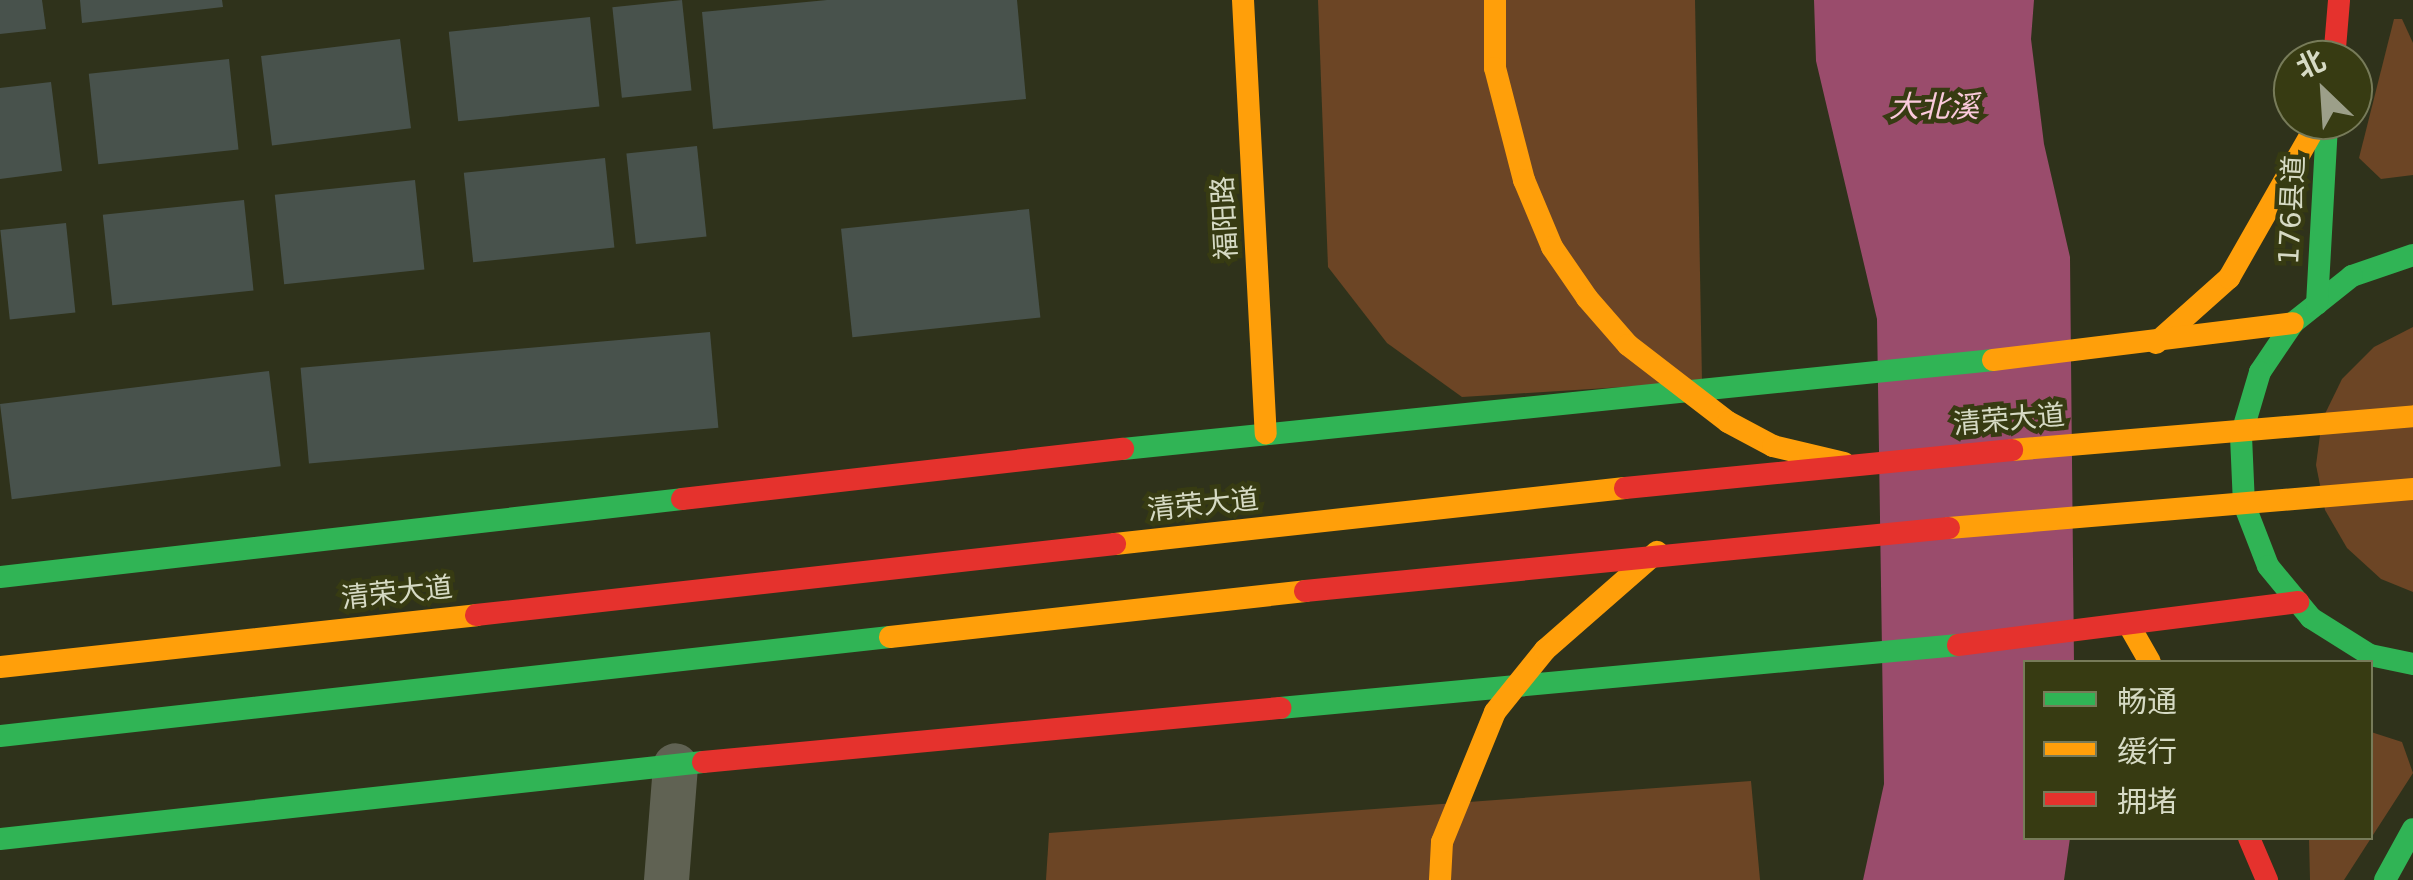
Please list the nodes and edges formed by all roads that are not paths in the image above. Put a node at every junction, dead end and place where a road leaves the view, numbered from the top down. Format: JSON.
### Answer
{"nodes":[{"id":1,"x":1243,"y":0,"type":"edge"},
{"id":2,"x":1495,"y":0,"type":"edge"},
{"id":3,"x":2339,"y":0,"type":"edge"},
{"id":4,"x":2336,"y":40,"type":"edge"},
{"id":5,"x":2307,"y":140,"type":"edge"},
{"id":6,"x":2326,"y":140,"type":"edge"},
{"id":7,"x":2413,"y":255,"type":"edge"},
{"id":8,"x":2317,"y":304,"type":"junction"},
{"id":9,"x":2293,"y":323,"type":"junction"},
{"id":10,"x":2156,"y":343,"type":"junction"},
{"id":11,"x":2413,"y":416,"type":"edge"},
{"id":12,"x":1266,"y":434,"type":"junction"},
{"id":13,"x":1847,"y":464,"type":"junction"},
{"id":14,"x":2413,"y":489,"type":"edge"},
{"id":15,"x":1657,"y":552,"type":"junction"},
{"id":16,"x":0,"y":578,"type":"edge"},
{"id":17,"x":2304,"y":610,"type":"junction"},
{"id":18,"x":2130,"y":627,"type":"junction"},
{"id":19,"x":2306,"y":648,"type":"dead end"},
{"id":20,"x":2149,"y":660,"type":"edge"},
{"id":21,"x":2413,"y":664,"type":"edge"},
{"id":22,"x":0,"y":667,"type":"edge"},
{"id":23,"x":0,"y":736,"type":"edge"},
{"id":24,"x":675,"y":766,"type":"junction"},
{"id":25,"x":2413,"y":829,"type":"edge"},
{"id":26,"x":0,"y":839,"type":"edge"},
{"id":27,"x":2250,"y":840,"type":"edge"},
{"id":28,"x":2280,"y":852,"type":"dead end"},
{"id":29,"x":666,"y":880,"type":"edge"},
{"id":30,"x":1440,"y":880,"type":"edge"},
{"id":31,"x":2268,"y":880,"type":"edge"},
{"id":32,"x":2277,"y":880,"type":"edge"},
{"id":33,"x":2385,"y":880,"type":"edge"}],
"edges":[{"from":1,"to":12,"type":"main road","name":"福阳路"},
{"from":2,"to":13,"type":"main road"},
{"from":3,"to":4,"type":"main road"},
{"from":5,"to":10,"type":"main road"},
{"from":6,"to":8,"type":"main road","name":"176县道"},
{"from":7,"to":8,"type":"main road"},
{"from":8,"to":9,"type":"main road"},
{"from":9,"to":10,"type":"main road"},
{"from":9,"to":17,"type":"main road"},
{"from":10,"to":12,"type":"main road"},
{"from":11,"to":13,"type":"main road","name":"清荣大道"},
{"from":12,"to":16,"type":"main road"},
{"from":13,"to":22,"type":"main road","name":"清荣大道"},
{"from":14,"to":15,"type":"main road"},
{"from":15,"to":23,"type":"main road"},
{"from":15,"to":30,"type":"main road"},
{"from":17,"to":18,"type":"main road"},
{"from":17,"to":19,"type":"main road"},
{"from":17,"to":21,"type":"main road"},
{"from":18,"to":20,"type":"main road"},
{"from":18,"to":24,"type":"main road"},
{"from":24,"to":26,"type":"main road"},
{"from":24,"to":29,"type":"street"},
{"from":25,"to":33,"type":"main road"},
{"from":27,"to":31,"type":"main road"},
{"from":28,"to":32,"type":"main road"}]}
